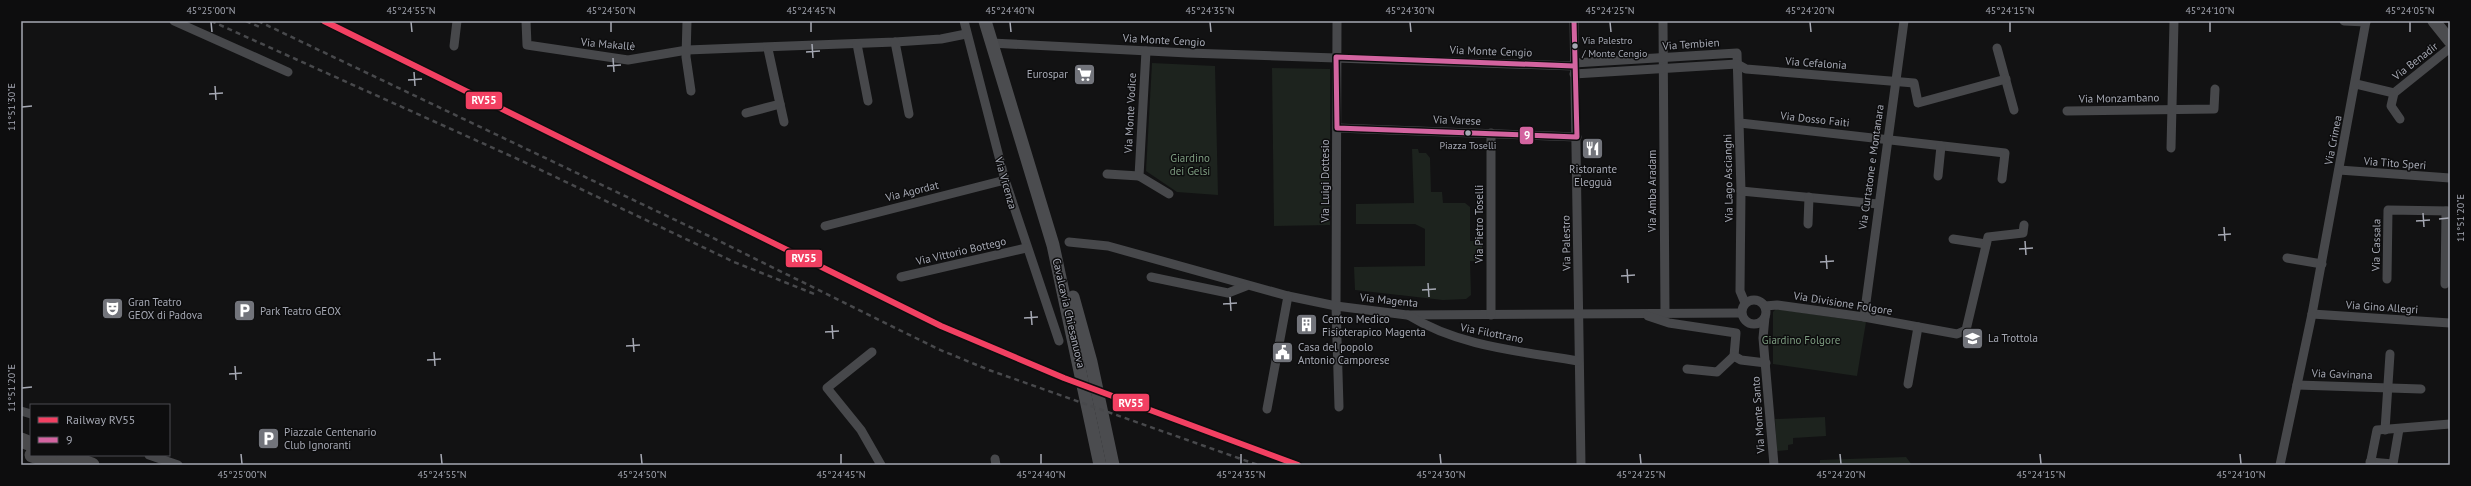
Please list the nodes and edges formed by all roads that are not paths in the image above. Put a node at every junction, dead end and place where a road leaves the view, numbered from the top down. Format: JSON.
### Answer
{"nodes":[{"id":1,"x":174,"y":21,"type":"edge"},
{"id":2,"x":457,"y":21,"type":"edge"},
{"id":3,"x":526,"y":21,"type":"edge"},
{"id":4,"x":687,"y":21,"type":"edge"},
{"id":5,"x":964,"y":21,"type":"edge"},
{"id":6,"x":985,"y":21,"type":"edge"},
{"id":7,"x":1337,"y":21,"type":"edge"},
{"id":8,"x":1574,"y":21,"type":"edge"},
{"id":9,"x":1663,"y":21,"type":"edge"},
{"id":10,"x":1904,"y":21,"type":"edge"},
{"id":11,"x":2174,"y":21,"type":"edge"},
{"id":12,"x":2344,"y":21,"type":"edge"},
{"id":13,"x":2434,"y":21,"type":"edge"},
{"id":14,"x":2366,"y":22,"type":"edge"},
{"id":15,"x":966,"y":34,"type":"junction"},
{"id":16,"x":2450,"y":41,"type":"edge"},
{"id":17,"x":895,"y":42,"type":"junction"},
{"id":18,"x":992,"y":43,"type":"junction"},
{"id":19,"x":857,"y":44,"type":"junction"},
{"id":20,"x":454,"y":46,"type":"dead end"},
{"id":21,"x":1997,"y":48,"type":"dead end"},
{"id":22,"x":2450,"y":48,"type":"edge"},
{"id":23,"x":768,"y":49,"type":"junction"},
{"id":24,"x":687,"y":50,"type":"junction"},
{"id":25,"x":1146,"y":51,"type":"junction"},
{"id":26,"x":1737,"y":53,"type":"joint"},
{"id":27,"x":1336,"y":57,"type":"junction"},
{"id":28,"x":1663,"y":58,"type":"junction"},
{"id":29,"x":1737,"y":64,"type":"junction"},
{"id":30,"x":1574,"y":68,"type":"junction"},
{"id":31,"x":1664,"y":69,"type":"junction"},
{"id":32,"x":288,"y":72,"type":"dead end"},
{"id":33,"x":2006,"y":78,"type":"junction"},
{"id":34,"x":1895,"y":81,"type":"junction"},
{"id":35,"x":2356,"y":84,"type":"junction"},
{"id":36,"x":2215,"y":89,"type":"dead end"},
{"id":37,"x":691,"y":91,"type":"dead end"},
{"id":38,"x":2394,"y":93,"type":"junction"},
{"id":39,"x":868,"y":101,"type":"dead end"},
{"id":40,"x":780,"y":104,"type":"junction"},
{"id":41,"x":2171,"y":109,"type":"junction"},
{"id":42,"x":2014,"y":110,"type":"dead end"},
{"id":43,"x":2067,"y":111,"type":"dead end"},
{"id":44,"x":746,"y":112,"type":"dead end"},
{"id":45,"x":909,"y":114,"type":"dead end"},
{"id":46,"x":2400,"y":119,"type":"dead end"},
{"id":47,"x":784,"y":122,"type":"dead end"},
{"id":48,"x":1740,"y":123,"type":"junction"},
{"id":49,"x":1337,"y":128,"type":"junction"},
{"id":50,"x":1491,"y":133,"type":"junction"},
{"id":51,"x":1576,"y":137,"type":"junction"},
{"id":52,"x":1888,"y":139,"type":"junction"},
{"id":53,"x":1941,"y":146,"type":"junction"},
{"id":54,"x":2171,"y":148,"type":"dead end"},
{"id":55,"x":2339,"y":170,"type":"junction"},
{"id":56,"x":1107,"y":174,"type":"dead end"},
{"id":57,"x":1139,"y":176,"type":"junction"},
{"id":58,"x":1938,"y":176,"type":"dead end"},
{"id":59,"x":2450,"y":178,"type":"edge"},
{"id":60,"x":2002,"y":179,"type":"dead end"},
{"id":61,"x":1005,"y":180,"type":"junction"},
{"id":62,"x":1741,"y":191,"type":"junction"},
{"id":63,"x":1169,"y":194,"type":"dead end"},
{"id":64,"x":1809,"y":197,"type":"junction"},
{"id":65,"x":1878,"y":204,"type":"junction"},
{"id":66,"x":2448,"y":211,"type":"edge"},
{"id":67,"x":1808,"y":224,"type":"dead end"},
{"id":68,"x":2024,"y":225,"type":"dead end"},
{"id":69,"x":825,"y":226,"type":"dead end"},
{"id":70,"x":1953,"y":239,"type":"dead end"},
{"id":71,"x":1069,"y":242,"type":"dead end"},
{"id":72,"x":1986,"y":244,"type":"junction"},
{"id":73,"x":1026,"y":248,"type":"junction"},
{"id":74,"x":2287,"y":258,"type":"dead end"},
{"id":75,"x":2322,"y":264,"type":"junction"},
{"id":76,"x":901,"y":277,"type":"dead end"},
{"id":77,"x":1151,"y":277,"type":"dead end"},
{"id":78,"x":2387,"y":280,"type":"dead end"},
{"id":79,"x":2444,"y":284,"type":"dead end"},
{"id":80,"x":1246,"y":286,"type":"junction"},
{"id":81,"x":1288,"y":296,"type":"junction"},
{"id":82,"x":1745,"y":303,"type":"junction"},
{"id":83,"x":1336,"y":306,"type":"junction"},
{"id":84,"x":1765,"y":306,"type":"junction"},
{"id":85,"x":1741,"y":312,"type":"junction"},
{"id":86,"x":1665,"y":313,"type":"junction"},
{"id":87,"x":1491,"y":314,"type":"junction"},
{"id":88,"x":1579,"y":314,"type":"junction"},
{"id":89,"x":1643,"y":314,"type":"junction"},
{"id":90,"x":2312,"y":314,"type":"junction"},
{"id":91,"x":1407,"y":315,"type":"junction"},
{"id":92,"x":1765,"y":317,"type":"junction"},
{"id":93,"x":1864,"y":317,"type":"junction"},
{"id":94,"x":2450,"y":323,"type":"edge"},
{"id":95,"x":1752,"y":324,"type":"junction"},
{"id":96,"x":1918,"y":328,"type":"junction"},
{"id":97,"x":1764,"y":338,"type":"junction"},
{"id":98,"x":1059,"y":341,"type":"dead end"},
{"id":99,"x":872,"y":352,"type":"dead end"},
{"id":100,"x":2390,"y":354,"type":"dead end"},
{"id":101,"x":1734,"y":356,"type":"junction"},
{"id":102,"x":1578,"y":361,"type":"junction"},
{"id":103,"x":1085,"y":362,"type":"junction"},
{"id":104,"x":1766,"y":363,"type":"junction"},
{"id":105,"x":1687,"y":369,"type":"dead end"},
{"id":106,"x":1908,"y":384,"type":"dead end"},
{"id":107,"x":2297,"y":385,"type":"junction"},
{"id":108,"x":2387,"y":388,"type":"junction"},
{"id":109,"x":2421,"y":390,"type":"dead end"},
{"id":110,"x":1339,"y":407,"type":"dead end"},
{"id":111,"x":1267,"y":409,"type":"dead end"},
{"id":112,"x":2450,"y":424,"type":"edge"},
{"id":113,"x":2399,"y":429,"type":"junction"},
{"id":114,"x":2385,"y":430,"type":"junction"},
{"id":115,"x":34,"y":456,"type":"edge"},
{"id":116,"x":67,"y":456,"type":"edge"},
{"id":117,"x":152,"y":456,"type":"edge"},
{"id":118,"x":2370,"y":463,"type":"edge"},
{"id":119,"x":60,"y":465,"type":"edge"},
{"id":120,"x":92,"y":465,"type":"edge"},
{"id":121,"x":177,"y":465,"type":"edge"},
{"id":122,"x":881,"y":465,"type":"edge"},
{"id":123,"x":1100,"y":465,"type":"edge"},
{"id":124,"x":1113,"y":465,"type":"edge"},
{"id":125,"x":1581,"y":465,"type":"edge"},
{"id":126,"x":1774,"y":465,"type":"edge"},
{"id":127,"x":2280,"y":465,"type":"edge"}],
"edges":[{"from":1,"to":32,"type":"street"},
{"from":2,"to":20,"type":"street"},
{"from":3,"to":24,"type":"street","name":"Via Makallè"},
{"from":4,"to":24,"type":"street"},
{"from":5,"to":15,"type":"street","name":"Via Vicenza"},
{"from":6,"to":18,"type":"main road"},
{"from":7,"to":27,"type":"street"},
{"from":8,"to":30,"type":"street","name":"Via Palestro"},
{"from":9,"to":28,"type":"street","name":"Via Amba Aradam"},
{"from":10,"to":34,"type":"street","name":"Via Curtatone e Montanara"},
{"from":11,"to":41,"type":"street"},
{"from":12,"to":14,"type":"street"},
{"from":13,"to":16,"type":"main road"},
{"from":14,"to":35,"type":"street","name":"Via Crimea"},
{"from":15,"to":17,"type":"street","name":"Via Makallè"},
{"from":15,"to":61,"type":"street","name":"Via Vicenza"},
{"from":17,"to":19,"type":"street","name":"Via Makallè"},
{"from":17,"to":45,"type":"street"},
{"from":18,"to":25,"type":"street","name":"Via Monte Cengio"},
{"from":18,"to":103,"type":"main road","name":"Cavalcavia Chiesanuova"},
{"from":19,"to":23,"type":"street","name":"Via Makallè"},
{"from":19,"to":39,"type":"street"},
{"from":21,"to":33,"type":"street"},
{"from":22,"to":38,"type":"street","name":"Via Benadir"},
{"from":23,"to":24,"type":"street","name":"Via Makallè"},
{"from":23,"to":40,"type":"street"},
{"from":24,"to":37,"type":"street"},
{"from":25,"to":27,"type":"street","name":"Via Monte Cengio"},
{"from":25,"to":57,"type":"street","name":"Via Monte Vodice"},
{"from":26,"to":28,"type":"street","name":"Via Tembien"},
{"from":26,"to":29,"type":"street","name":"Via Lago Ascianghi"},
{"from":27,"to":30,"type":"street","name":"Via Monte Cengio"},
{"from":27,"to":49,"type":"street","name":"Via Luigi Dottesio"},
{"from":28,"to":30,"type":"street","name":"Via Tembien"},
{"from":28,"to":31,"type":"street","name":"Via Amba Aradam"},
{"from":29,"to":31,"type":"street","name":"Via Tembien"},
{"from":29,"to":34,"type":"street","name":"Via Cefalonia"},
{"from":29,"to":48,"type":"street","name":"Via Lago Ascianghi"},
{"from":30,"to":31,"type":"street","name":"Via Tembien"},
{"from":30,"to":51,"type":"street","name":"Via Palestro"},
{"from":31,"to":86,"type":"street","name":"Via Amba Aradam"},
{"from":33,"to":34,"type":"street","name":"Via Cefalonia"},
{"from":33,"to":42,"type":"street"},
{"from":34,"to":52,"type":"street","name":"Via Curtatone e Montanara"},
{"from":35,"to":38,"type":"street","name":"Via Benadir"},
{"from":35,"to":55,"type":"street","name":"Via Crimea"},
{"from":36,"to":41,"type":"street","name":"Via Monzambano"},
{"from":38,"to":46,"type":"street","name":"Via Benadir"},
{"from":40,"to":44,"type":"street"},
{"from":40,"to":47,"type":"street"},
{"from":41,"to":43,"type":"street","name":"Via Monzambano"},
{"from":41,"to":54,"type":"street"},
{"from":48,"to":52,"type":"street","name":"Via Dosso Faiti"},
{"from":48,"to":62,"type":"street","name":"Via Lago Ascianghi"},
{"from":49,"to":50,"type":"street","name":"Via Varese"},
{"from":49,"to":83,"type":"street","name":"Via Luigi Dottesio"},
{"from":50,"to":51,"type":"street","name":"Via Varese"},
{"from":50,"to":87,"type":"street","name":"Via Pietro Toselli"},
{"from":51,"to":88,"type":"street","name":"Via Palestro"},
{"from":52,"to":53,"type":"street","name":"Via Dosso Faiti"},
{"from":52,"to":65,"type":"street","name":"Via Curtatone e Montanara"},
{"from":53,"to":58,"type":"street"},
{"from":53,"to":60,"type":"street","name":"Via Dosso Faiti"},
{"from":55,"to":59,"type":"street","name":"Via Tito Speri"},
{"from":55,"to":75,"type":"street","name":"Via Crimea"},
{"from":56,"to":57,"type":"street"},
{"from":57,"to":63,"type":"street"},
{"from":61,"to":69,"type":"street","name":"Via Agordat"},
{"from":61,"to":73,"type":"street","name":"Via Vicenza"},
{"from":62,"to":64,"type":"street"},
{"from":62,"to":82,"type":"street","name":"Via Lago Ascianghi"},
{"from":64,"to":65,"type":"street"},
{"from":64,"to":67,"type":"street"},
{"from":65,"to":93,"type":"street","name":"Via Curtatone e Montanara"},
{"from":66,"to":78,"type":"street","name":"Via Cassala"},
{"from":66,"to":79,"type":"street"},
{"from":68,"to":72,"type":"street"},
{"from":70,"to":72,"type":"street"},
{"from":71,"to":80,"type":"street","name":"Via Magenta"},
{"from":72,"to":96,"type":"street","name":"Via Divisione Folgore"},
{"from":73,"to":76,"type":"street","name":"Via Vittorio Bottego"},
{"from":73,"to":98,"type":"street","name":"Via Vicenza"},
{"from":74,"to":75,"type":"street"},
{"from":75,"to":90,"type":"street","name":"Via Crimea"},
{"from":77,"to":80,"type":"street"},
{"from":80,"to":81,"type":"street","name":"Via Magenta"},
{"from":81,"to":83,"type":"street","name":"Via Magenta"},
{"from":81,"to":111,"type":"street"},
{"from":82,"to":84,"type":"street"},
{"from":82,"to":85,"type":"street"},
{"from":83,"to":91,"type":"street","name":"Via Magenta"},
{"from":83,"to":110,"type":"street","name":"Via Luigi Dottesio"},
{"from":84,"to":92,"type":"street","name":"Via Monte Santo"},
{"from":84,"to":93,"type":"street","name":"Via Divisione Folgore"},
{"from":85,"to":86,"type":"street"},
{"from":85,"to":95,"type":"street"},
{"from":86,"to":89,"type":"street"},
{"from":87,"to":88,"type":"street","name":"Via Magenta"},
{"from":87,"to":91,"type":"street","name":"Via Magenta"},
{"from":88,"to":89,"type":"street"},
{"from":88,"to":102,"type":"street","name":"Via Palestro"},
{"from":89,"to":101,"type":"street"},
{"from":90,"to":94,"type":"street","name":"Via Gino Allegri"},
{"from":90,"to":107,"type":"street","name":"Via Crimea"},
{"from":91,"to":102,"type":"street","name":"Via Filottrano"},
{"from":92,"to":95,"type":"street"},
{"from":92,"to":97,"type":"street","name":"Via Monte Santo"},
{"from":93,"to":96,"type":"street","name":"Via Divisione Folgore"},
{"from":95,"to":97,"type":"street"},
{"from":96,"to":106,"type":"street"},
{"from":97,"to":104,"type":"street","name":"Via Monte Santo"},
{"from":99,"to":122,"type":"street"},
{"from":100,"to":108,"type":"street","name":"Via Gavinana"},
{"from":101,"to":104,"type":"street","name":"Via Monte Santo"},
{"from":101,"to":105,"type":"street"},
{"from":102,"to":125,"type":"street","name":"Via Palestro"},
{"from":103,"to":123,"type":"main road","name":"Cavalcavia Chiesanuova"},
{"from":103,"to":124,"type":"main road","name":"Cavalcavia Chiesanuova"},
{"from":104,"to":126,"type":"street","name":"Via Monte Santo"},
{"from":107,"to":108,"type":"street","name":"Via Gavinana"},
{"from":107,"to":127,"type":"street","name":"Via Crimea"},
{"from":108,"to":109,"type":"street","name":"Via Gavinana"},
{"from":108,"to":114,"type":"street"},
{"from":112,"to":113,"type":"street"},
{"from":113,"to":114,"type":"street"},
{"from":113,"to":118,"type":"street"},
{"from":114,"to":118,"type":"street"},
{"from":115,"to":119,"type":"highway"},
{"from":116,"to":120,"type":"highway"},
{"from":117,"to":121,"type":"street"}]}
